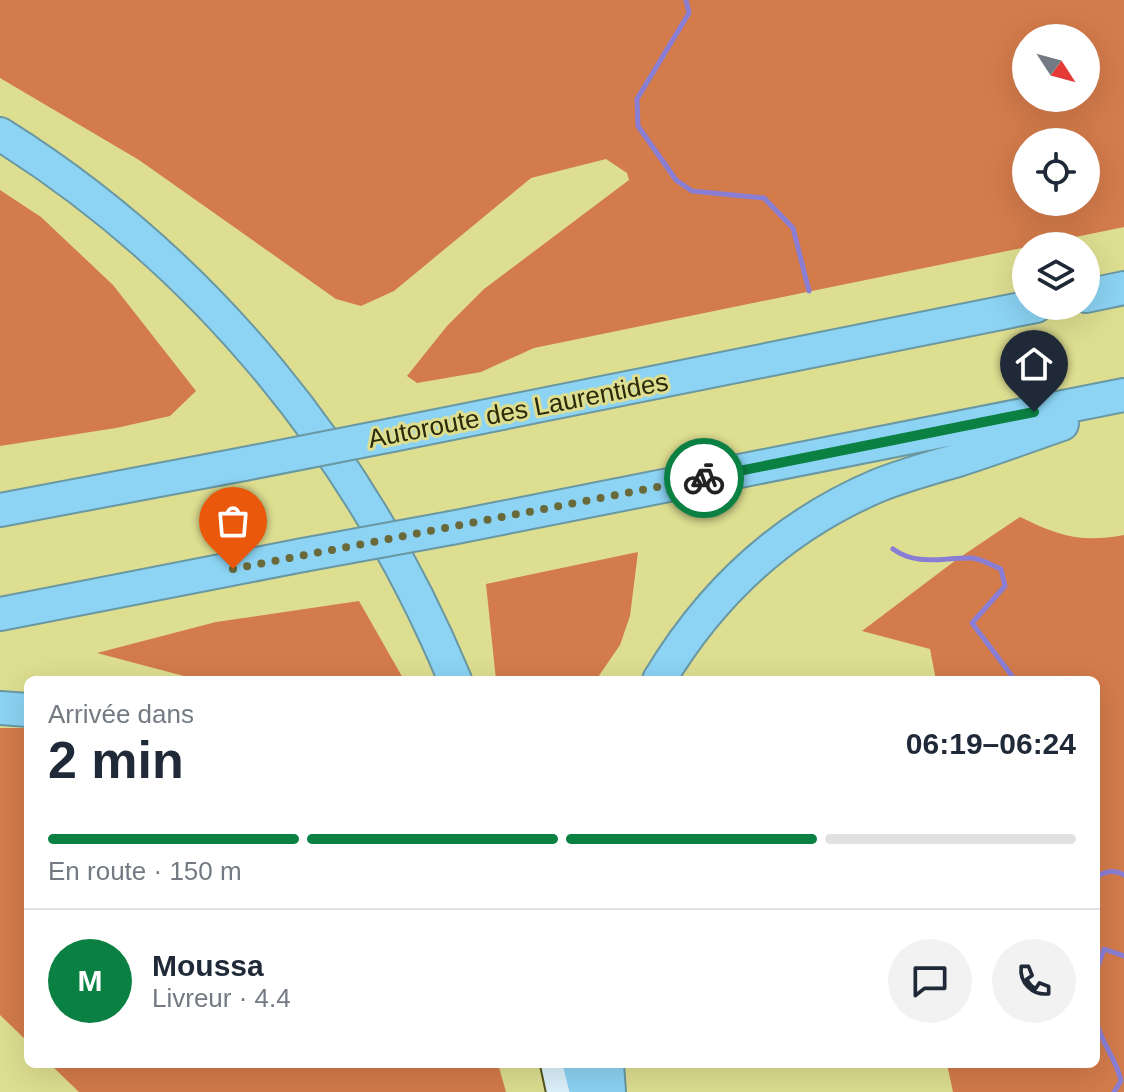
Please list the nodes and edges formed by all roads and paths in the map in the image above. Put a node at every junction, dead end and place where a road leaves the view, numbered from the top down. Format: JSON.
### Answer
{"nodes":[{"id":1,"x":0,"y":134,"type":"edge"},
{"id":2,"x":0,"y":152,"type":"edge"},
{"id":3,"x":1124,"y":288,"type":"edge"},
{"id":4,"x":1100,"y":293,"type":"edge"},
{"id":5,"x":1012,"y":311,"type":"edge"},
{"id":6,"x":1124,"y":395,"type":"edge"},
{"id":7,"x":1124,"y":402,"type":"edge"},
{"id":8,"x":0,"y":510,"type":"edge"},
{"id":9,"x":0,"y":614,"type":"edge"},
{"id":10,"x":432,"y":676,"type":"edge"},
{"id":11,"x":453,"y":676,"type":"edge"},
{"id":12,"x":662,"y":676,"type":"edge"},
{"id":13,"x":0,"y":708,"type":"edge"},
{"id":14,"x":24,"y":710,"type":"edge"},
{"id":15,"x":554,"y":1068,"type":"edge"},
{"id":16,"x":580,"y":1068,"type":"edge"},
{"id":17,"x":607,"y":1068,"type":"edge"},
{"id":18,"x":559,"y":1092,"type":"edge"},
{"id":19,"x":586,"y":1092,"type":"edge"},
{"id":20,"x":609,"y":1092,"type":"edge"}],
"edges":[{"from":1,"to":11,"type":"highway"},
{"from":2,"to":10,"type":"highway"},
{"from":3,"to":4,"type":"highway"},
{"from":5,"to":8,"type":"highway","name":"Autoroute des Laurentides","bridge":true},
{"from":6,"to":9,"type":"highway","bridge":true},
{"from":7,"to":12,"type":"highway"},
{"from":13,"to":14,"type":"highway"},
{"from":15,"to":18,"type":"main road"},
{"from":16,"to":19,"type":"highway"},
{"from":17,"to":20,"type":"highway"}]}
